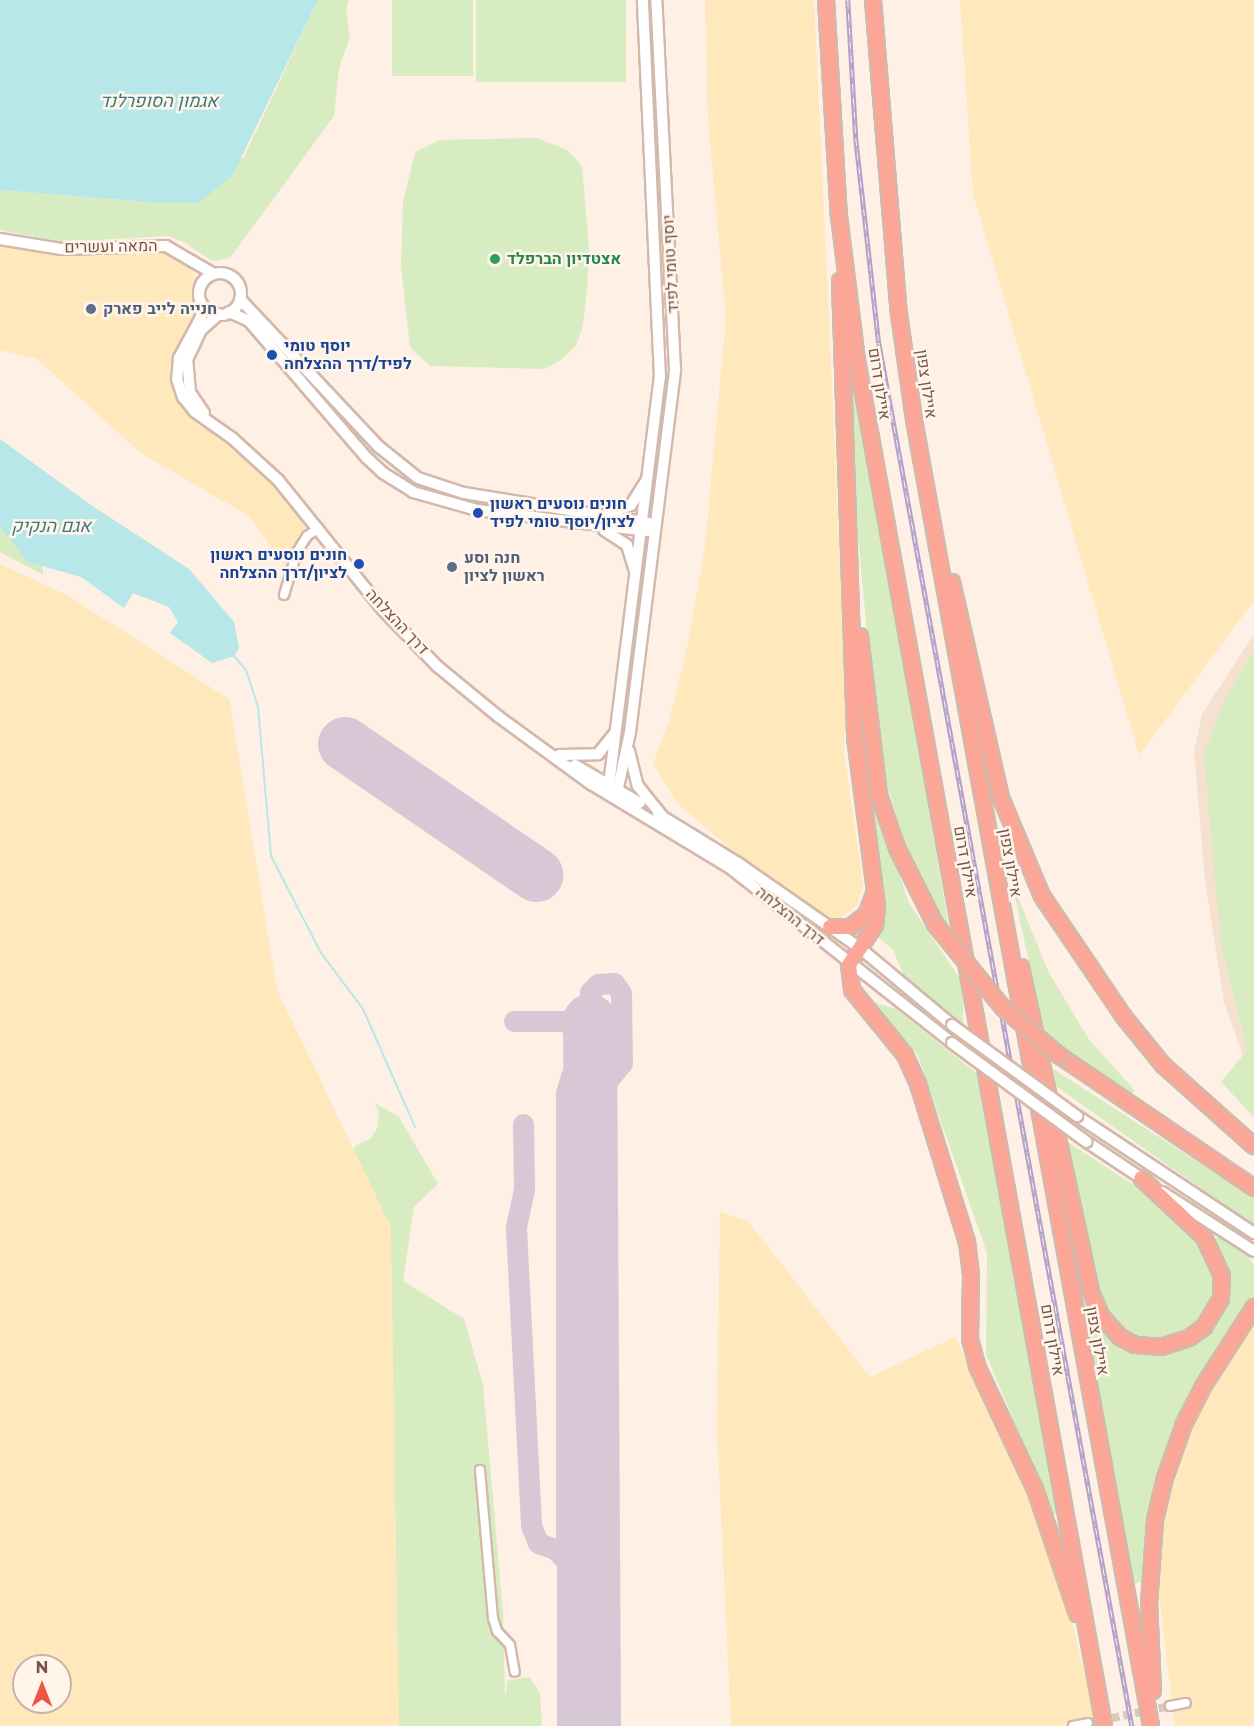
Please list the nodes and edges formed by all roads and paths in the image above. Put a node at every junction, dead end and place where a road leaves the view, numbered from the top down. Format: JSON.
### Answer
{"nodes":[{"id":1,"x":643,"y":0,"type":"edge"},
{"id":2,"x":656,"y":0,"type":"edge"},
{"id":3,"x":826,"y":0,"type":"edge"},
{"id":4,"x":873,"y":0,"type":"edge"},
{"id":5,"x":839,"y":216,"type":"junction"},
{"id":6,"x":0,"y":239,"type":"edge"},
{"id":7,"x":184,"y":254,"type":"junction"},
{"id":8,"x":214,"y":274,"type":"junction"},
{"id":9,"x":201,"y":285,"type":"junction"},
{"id":10,"x":240,"y":299,"type":"junction"},
{"id":11,"x":202,"y":304,"type":"junction"},
{"id":12,"x":224,"y":313,"type":"junction"},
{"id":13,"x":914,"y":420,"type":"junction"},
{"id":14,"x":212,"y":423,"type":"junction"},
{"id":15,"x":650,"y":472,"type":"junction"},
{"id":16,"x":604,"y":514,"type":"junction"},
{"id":17,"x":645,"y":521,"type":"junction"},
{"id":18,"x":598,"y":527,"type":"junction"},
{"id":19,"x":319,"y":528,"type":"junction"},
{"id":20,"x":657,"y":528,"type":"junction"},
{"id":21,"x":643,"y":532,"type":"junction"},
{"id":22,"x":851,"y":538,"type":"junction"},
{"id":23,"x":637,"y":583,"type":"junction"},
{"id":24,"x":284,"y":595,"type":"dead end"},
{"id":25,"x":618,"y":724,"type":"junction"},
{"id":26,"x":519,"y":732,"type":"junction"},
{"id":27,"x":630,"y":732,"type":"junction"},
{"id":28,"x":559,"y":755,"type":"junction"},
{"id":29,"x":613,"y":791,"type":"junction"},
{"id":30,"x":662,"y":816,"type":"junction"},
{"id":31,"x":990,"y":843,"type":"junction"},
{"id":32,"x":875,"y":892,"type":"junction"},
{"id":33,"x":830,"y":927,"type":"junction"},
{"id":34,"x":860,"y":948,"type":"junction"},
{"id":35,"x":849,"y":965,"type":"junction"},
{"id":36,"x":1254,"y":1146,"type":"edge"},
{"id":37,"x":1141,"y":1178,"type":"junction"},
{"id":38,"x":1254,"y":1188,"type":"edge"},
{"id":39,"x":1254,"y":1233,"type":"edge"},
{"id":40,"x":1254,"y":1251,"type":"edge"},
{"id":41,"x":1254,"y":1307,"type":"edge"},
{"id":42,"x":480,"y":1470,"type":"dead end"},
{"id":43,"x":1094,"y":1670,"type":"junction"},
{"id":44,"x":515,"y":1672,"type":"dead end"},
{"id":45,"x":1186,"y":1703,"type":"dead end"},
{"id":46,"x":1170,"y":1706,"type":"tunnel mouth"},
{"id":47,"x":1088,"y":1723,"type":"dead end"},
{"id":48,"x":1074,"y":1726,"type":"edge"},
{"id":49,"x":1104,"y":1726,"type":"edge"},
{"id":50,"x":1151,"y":1726,"type":"edge"},
{"id":51,"x":1158,"y":1726,"type":"edge"}],
"edges":[{"from":1,"to":15,"type":"street","name":"יוסף טומי לפיד"},
{"from":2,"to":20,"type":"street","name":"יוסף טומי לפיד"},
{"from":3,"to":5,"type":"highway","name":"איילון דרום"},
{"from":4,"to":13,"type":"highway","name":"איילון צפון"},
{"from":5,"to":22,"type":"highway"},
{"from":5,"to":43,"type":"highway","name":"איילון דרום"},
{"from":6,"to":7,"type":"street","name":"המאה ועשרים"},
{"from":7,"to":8,"type":"street","name":"המאה ועשרים"},
{"from":7,"to":9,"type":"street"},
{"from":8,"to":9,"type":"street"},
{"from":8,"to":10,"type":"street"},
{"from":9,"to":11,"type":"street"},
{"from":10,"to":12,"type":"street"},
{"from":10,"to":16,"type":"street"},
{"from":11,"to":12,"type":"street"},
{"from":11,"to":14,"type":"street","name":"דרך ההצלחה"},
{"from":12,"to":14,"type":"street","name":"דרך ההצלחה"},
{"from":12,"to":18,"type":"street"},
{"from":13,"to":31,"type":"highway","name":"איילון צפון"},
{"from":13,"to":36,"type":"highway"},
{"from":14,"to":19,"type":"street","name":"דרך ההצלחה"},
{"from":15,"to":16,"type":"street"},
{"from":15,"to":17,"type":"street","name":"יוסף טומי לפיד"},
{"from":16,"to":17,"type":"street"},
{"from":17,"to":20,"type":"street"},
{"from":17,"to":21,"type":"street","name":"יוסף טומי לפיד"},
{"from":18,"to":21,"type":"street"},
{"from":18,"to":23,"type":"street"},
{"from":19,"to":24,"type":"street"},
{"from":19,"to":26,"type":"street","name":"דרך ההצלחה"},
{"from":20,"to":21,"type":"street"},
{"from":20,"to":27,"type":"street","name":"יוסף טומי לפיד"},
{"from":21,"to":23,"type":"street","name":"יוסף טומי לפיד"},
{"from":22,"to":32,"type":"highway"},
{"from":22,"to":38,"type":"highway","bridge":true},
{"from":23,"to":25,"type":"street","name":"יוסף טומי לפיד"},
{"from":25,"to":28,"type":"street"},
{"from":25,"to":29,"type":"street","name":"יוסף טומי לפיד"},
{"from":26,"to":28,"type":"street","name":"דרך ההצלחה"},
{"from":26,"to":29,"type":"street","name":"דרך ההצלחה"},
{"from":27,"to":29,"type":"street"},
{"from":27,"to":30,"type":"street"},
{"from":28,"to":29,"type":"street","name":"דרך ההצלחה"},
{"from":29,"to":30,"type":"street","name":"דרך ההצלחה"},
{"from":29,"to":35,"type":"street","name":"דרך ההצלחה"},
{"from":30,"to":33,"type":"street","name":"דרך ההצלחה"},
{"from":31,"to":37,"type":"highway"},
{"from":31,"to":50,"type":"highway","name":"איילון צפון"},
{"from":32,"to":33,"type":"highway"},
{"from":32,"to":34,"type":"highway"},
{"from":33,"to":34,"type":"street","name":"דרך ההצלחה"},
{"from":34,"to":35,"type":"highway"},
{"from":34,"to":39,"type":"street","name":"דרך ההצלחה","bridge":true},
{"from":35,"to":37,"type":"street","name":"דרך ההצלחה","bridge":true},
{"from":35,"to":43,"type":"highway"},
{"from":37,"to":40,"type":"street","name":"דרך ההצלחה"},
{"from":41,"to":51,"type":"highway"},
{"from":42,"to":44,"type":"street"},
{"from":43,"to":49,"type":"highway","name":"איילון דרום"},
{"from":45,"to":46,"type":"street"},
{"from":47,"to":48,"type":"street"}]}
